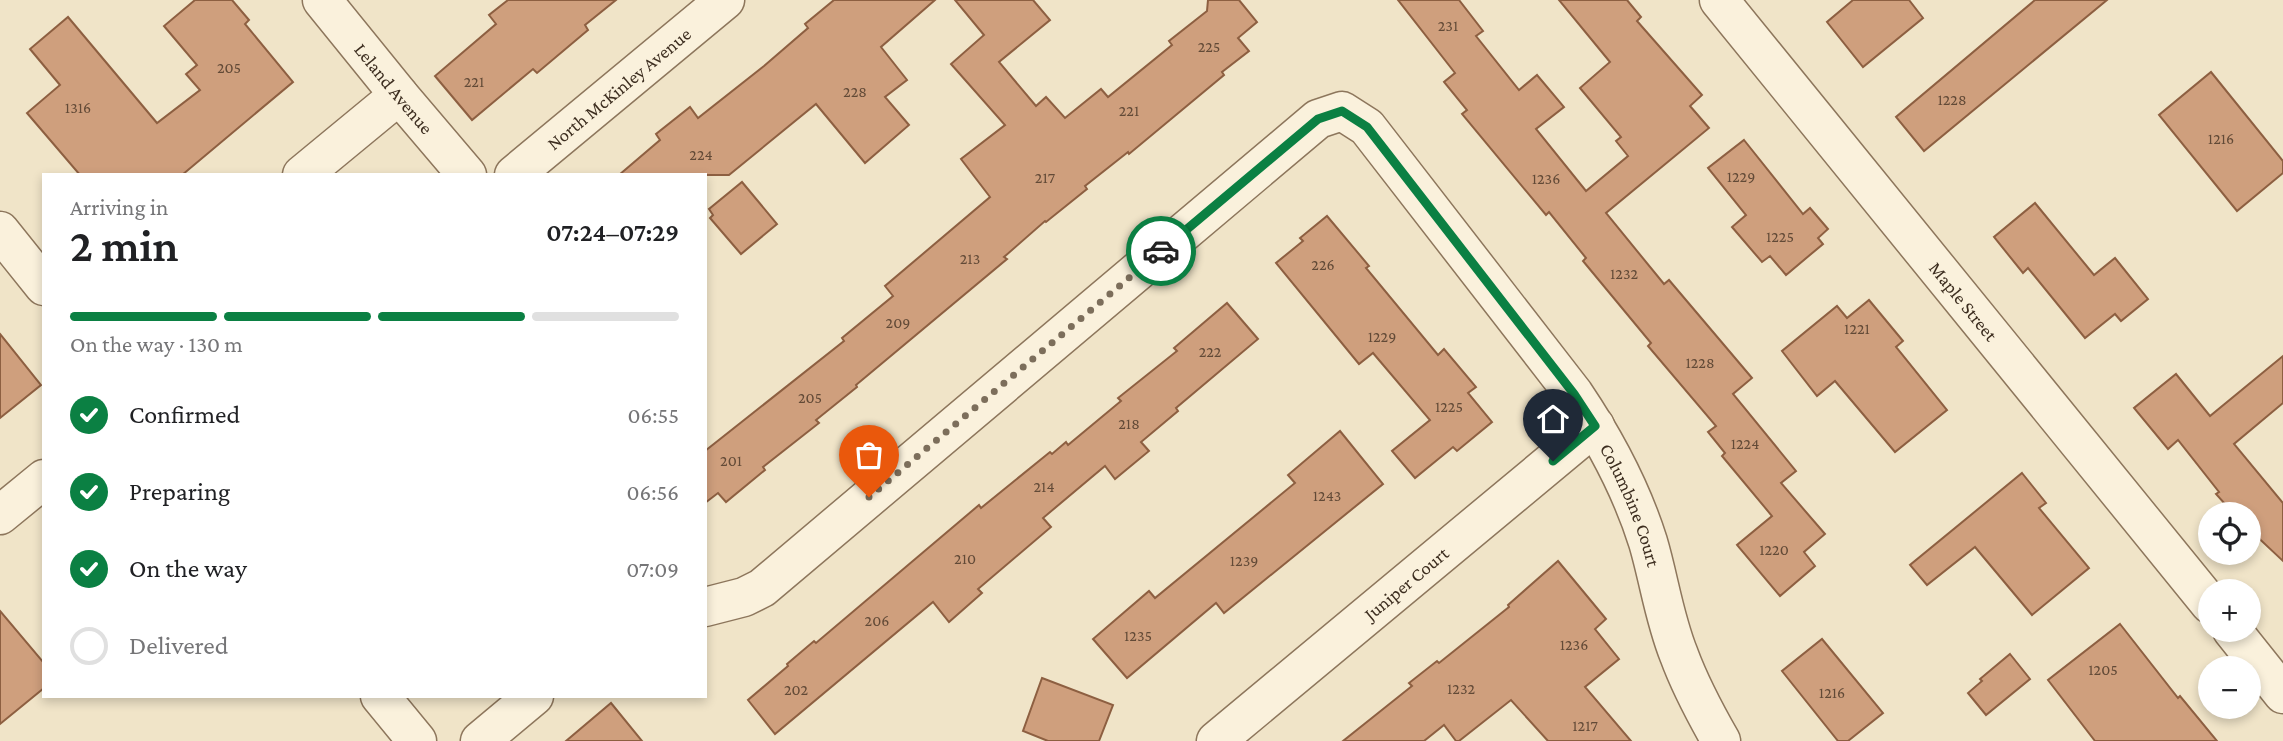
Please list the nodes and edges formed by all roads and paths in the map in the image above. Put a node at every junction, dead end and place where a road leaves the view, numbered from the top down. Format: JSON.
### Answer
{"nodes":[{"id":1,"x":322,"y":0,"type":"edge"},
{"id":2,"x":725,"y":0,"type":"edge"},
{"id":3,"x":1719,"y":0,"type":"edge"},
{"id":4,"x":399,"y":95,"type":"junction"},
{"id":5,"x":304,"y":173,"type":"edge"},
{"id":6,"x":465,"y":173,"type":"edge"},
{"id":7,"x":516,"y":173,"type":"edge"},
{"id":8,"x":0,"y":231,"type":"edge"},
{"id":9,"x":42,"y":284,"type":"edge"},
{"id":10,"x":1595,"y":426,"type":"junction"},
{"id":11,"x":42,"y":481,"type":"edge"},
{"id":12,"x":0,"y":515,"type":"edge"},
{"id":13,"x":2198,"y":589,"type":"edge"},
{"id":14,"x":707,"y":606,"type":"edge"},
{"id":15,"x":2242,"y":642,"type":"edge"},
{"id":16,"x":2283,"y":694,"type":"edge"},
{"id":17,"x":382,"y":698,"type":"edge"},
{"id":18,"x":532,"y":698,"type":"edge"},
{"id":19,"x":417,"y":741,"type":"edge"},
{"id":20,"x":480,"y":741,"type":"edge"},
{"id":21,"x":1216,"y":741,"type":"edge"},
{"id":22,"x":1721,"y":741,"type":"edge"}],
"edges":[{"from":1,"to":4,"type":"street","name":"Leland Avenue"},
{"from":2,"to":7,"type":"street","name":"North McKinley Avenue"},
{"from":3,"to":13,"type":"street","name":"Maple Street"},
{"from":4,"to":5,"type":"street"},
{"from":4,"to":6,"type":"street","name":"Leland Avenue"},
{"from":8,"to":9,"type":"street"},
{"from":10,"to":14,"type":"street","name":"Columbine Court"},
{"from":10,"to":21,"type":"street","name":"Juniper Court"},
{"from":10,"to":22,"type":"street","name":"Columbine Court"},
{"from":11,"to":12,"type":"street"},
{"from":15,"to":16,"type":"street"},
{"from":17,"to":19,"type":"street"},
{"from":18,"to":20,"type":"street"}]}
